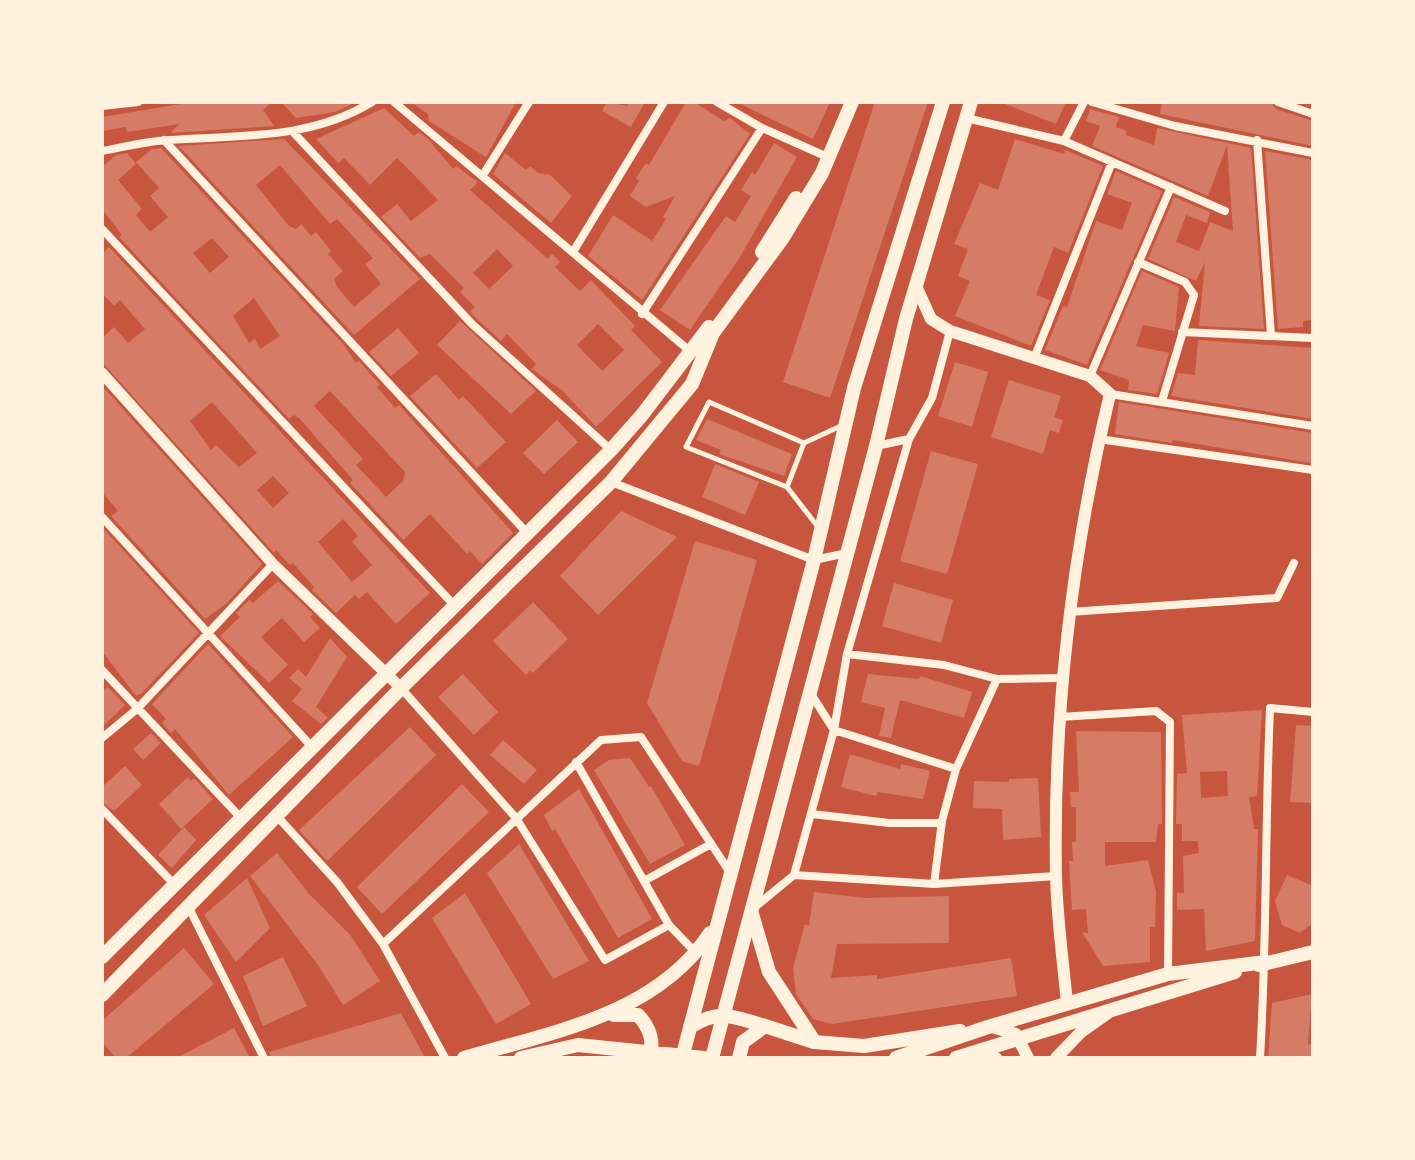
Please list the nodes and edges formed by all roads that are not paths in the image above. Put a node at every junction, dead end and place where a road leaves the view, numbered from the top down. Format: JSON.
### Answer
{"nodes":[{"id":1,"x":138,"y":102,"type":"edge"},
{"id":2,"x":372,"y":102,"type":"edge"},
{"id":3,"x":394,"y":102,"type":"edge"},
{"id":4,"x":529,"y":102,"type":"edge"},
{"id":5,"x":664,"y":102,"type":"edge"},
{"id":6,"x":717,"y":102,"type":"edge"},
{"id":7,"x":850,"y":102,"type":"edge"},
{"id":8,"x":943,"y":102,"type":"edge"},
{"id":9,"x":971,"y":102,"type":"edge"},
{"id":10,"x":1084,"y":102,"type":"edge"},
{"id":11,"x":1092,"y":102,"type":"edge"},
{"id":12,"x":1278,"y":102,"type":"edge"},
{"id":13,"x":1291,"y":104,"type":"edge"},
{"id":14,"x":102,"y":106,"type":"edge"},
{"id":15,"x":1313,"y":114,"type":"edge"},
{"id":16,"x":966,"y":118,"type":"junction"},
{"id":17,"x":762,"y":128,"type":"junction"},
{"id":18,"x":294,"y":133,"type":"junction"},
{"id":19,"x":164,"y":140,"type":"junction"},
{"id":20,"x":1257,"y":140,"type":"junction"},
{"id":21,"x":1064,"y":141,"type":"junction"},
{"id":22,"x":102,"y":151,"type":"edge"},
{"id":23,"x":1313,"y":153,"type":"edge"},
{"id":24,"x":823,"y":155,"type":"junction"},
{"id":25,"x":1112,"y":162,"type":"junction"},
{"id":26,"x":483,"y":175,"type":"junction"},
{"id":27,"x":1171,"y":187,"type":"junction"},
{"id":28,"x":1225,"y":211,"type":"dead end"},
{"id":29,"x":102,"y":229,"type":"edge"},
{"id":30,"x":573,"y":252,"type":"junction"},
{"id":31,"x":1138,"y":262,"type":"junction"},
{"id":32,"x":916,"y":286,"type":"junction"},
{"id":33,"x":642,"y":314,"type":"junction"},
{"id":34,"x":950,"y":331,"type":"junction"},
{"id":35,"x":1182,"y":332,"type":"junction"},
{"id":36,"x":1271,"y":335,"type":"junction"},
{"id":37,"x":1313,"y":338,"type":"edge"},
{"id":38,"x":691,"y":352,"type":"junction"},
{"id":39,"x":1035,"y":356,"type":"junction"},
{"id":40,"x":102,"y":373,"type":"edge"},
{"id":41,"x":1090,"y":376,"type":"junction"},
{"id":42,"x":1110,"y":394,"type":"junction"},
{"id":43,"x":1162,"y":401,"type":"junction"},
{"id":44,"x":847,"y":423,"type":"junction"},
{"id":45,"x":1313,"y":426,"type":"edge"},
{"id":46,"x":909,"y":439,"type":"junction"},
{"id":47,"x":1099,"y":439,"type":"junction"},
{"id":48,"x":804,"y":443,"type":"junction"},
{"id":49,"x":876,"y":446,"type":"junction"},
{"id":50,"x":611,"y":450,"type":"junction"},
{"id":51,"x":1313,"y":470,"type":"edge"},
{"id":52,"x":611,"y":482,"type":"junction"},
{"id":53,"x":787,"y":487,"type":"junction"},
{"id":54,"x":102,"y":517,"type":"edge"},
{"id":55,"x":820,"y":530,"type":"junction"},
{"id":56,"x":529,"y":534,"type":"junction"},
{"id":57,"x":848,"y":553,"type":"junction"},
{"id":58,"x":814,"y":560,"type":"junction"},
{"id":59,"x":1294,"y":563,"type":"dead end"},
{"id":60,"x":273,"y":564,"type":"junction"},
{"id":61,"x":454,"y":605,"type":"junction"},
{"id":62,"x":1068,"y":612,"type":"junction"},
{"id":63,"x":208,"y":634,"type":"junction"},
{"id":64,"x":847,"y":654,"type":"junction"},
{"id":65,"x":102,"y":670,"type":"edge"},
{"id":66,"x":386,"y":671,"type":"junction"},
{"id":67,"x":1061,"y":678,"type":"junction"},
{"id":68,"x":997,"y":679,"type":"junction"},
{"id":69,"x":401,"y":688,"type":"junction"},
{"id":70,"x":809,"y":691,"type":"junction"},
{"id":71,"x":137,"y":709,"type":"junction"},
{"id":72,"x":1313,"y":712,"type":"edge"},
{"id":73,"x":1060,"y":717,"type":"junction"},
{"id":74,"x":834,"y":730,"type":"junction"},
{"id":75,"x":102,"y":738,"type":"edge"},
{"id":76,"x":312,"y":747,"type":"junction"},
{"id":77,"x":576,"y":762,"type":"junction"},
{"id":78,"x":956,"y":769,"type":"junction"},
{"id":79,"x":102,"y":809,"type":"edge"},
{"id":80,"x":275,"y":814,"type":"junction"},
{"id":81,"x":812,"y":814,"type":"junction"},
{"id":82,"x":240,"y":817,"type":"junction"},
{"id":83,"x":516,"y":818,"type":"junction"},
{"id":84,"x":941,"y":823,"type":"junction"},
{"id":85,"x":709,"y":845,"type":"junction"},
{"id":86,"x":731,"y":874,"type":"junction"},
{"id":87,"x":794,"y":875,"type":"junction"},
{"id":88,"x":1056,"y":876,"type":"junction"},
{"id":89,"x":644,"y":881,"type":"junction"},
{"id":90,"x":174,"y":884,"type":"junction"},
{"id":91,"x":934,"y":884,"type":"junction"},
{"id":92,"x":188,"y":906,"type":"junction"},
{"id":93,"x":752,"y":910,"type":"junction"},
{"id":94,"x":717,"y":923,"type":"junction"},
{"id":95,"x":669,"y":925,"type":"junction"},
{"id":96,"x":383,"y":944,"type":"junction"},
{"id":97,"x":104,"y":951,"type":"edge"},
{"id":98,"x":1313,"y":952,"type":"edge"},
{"id":99,"x":697,"y":954,"type":"junction"},
{"id":100,"x":1266,"y":962,"type":"junction"},
{"id":101,"x":1168,"y":974,"type":"junction"},
{"id":102,"x":102,"y":995,"type":"edge"},
{"id":103,"x":1067,"y":1003,"type":"junction"},
{"id":104,"x":1108,"y":1013,"type":"junction"},
{"id":105,"x":725,"y":1015,"type":"junction"},
{"id":106,"x":593,"y":1017,"type":"junction"},
{"id":107,"x":765,"y":1026,"type":"junction"},
{"id":108,"x":690,"y":1027,"type":"junction"},
{"id":109,"x":988,"y":1027,"type":"junction"},
{"id":110,"x":1022,"y":1040,"type":"junction"},
{"id":111,"x":814,"y":1042,"type":"junction"},
{"id":112,"x":963,"y":1056,"type":"edge"},
{"id":113,"x":264,"y":1058,"type":"edge"},
{"id":114,"x":445,"y":1058,"type":"edge"},
{"id":115,"x":464,"y":1058,"type":"edge"},
{"id":116,"x":521,"y":1058,"type":"edge"},
{"id":117,"x":650,"y":1058,"type":"edge"},
{"id":118,"x":682,"y":1058,"type":"edge"},
{"id":119,"x":704,"y":1058,"type":"edge"},
{"id":120,"x":712,"y":1058,"type":"edge"},
{"id":121,"x":739,"y":1058,"type":"edge"},
{"id":122,"x":896,"y":1058,"type":"edge"},
{"id":123,"x":996,"y":1058,"type":"edge"},
{"id":124,"x":1028,"y":1058,"type":"edge"},
{"id":125,"x":1056,"y":1058,"type":"edge"},
{"id":126,"x":1260,"y":1058,"type":"edge"}],
"edges":[{"from":1,"to":14,"type":"street"},
{"from":2,"to":18,"type":"street"},
{"from":3,"to":26,"type":"street"},
{"from":4,"to":26,"type":"street"},
{"from":5,"to":30,"type":"street"},
{"from":6,"to":17,"type":"street"},
{"from":7,"to":24,"type":"main road"},
{"from":7,"to":52,"type":"main road"},
{"from":8,"to":44,"type":"main road"},
{"from":9,"to":16,"type":"main road"},
{"from":10,"to":21,"type":"street"},
{"from":11,"to":20,"type":"street"},
{"from":12,"to":13,"type":"street"},
{"from":13,"to":15,"type":"street"},
{"from":16,"to":21,"type":"street"},
{"from":16,"to":32,"type":"main road"},
{"from":17,"to":24,"type":"street"},
{"from":17,"to":33,"type":"street"},
{"from":18,"to":19,"type":"street"},
{"from":18,"to":50,"type":"street"},
{"from":19,"to":22,"type":"street"},
{"from":19,"to":56,"type":"street"},
{"from":20,"to":23,"type":"street"},
{"from":20,"to":36,"type":"street"},
{"from":21,"to":25,"type":"street"},
{"from":24,"to":38,"type":"main road"},
{"from":25,"to":27,"type":"street"},
{"from":25,"to":39,"type":"street"},
{"from":26,"to":30,"type":"street"},
{"from":27,"to":28,"type":"street"},
{"from":27,"to":31,"type":"street"},
{"from":29,"to":61,"type":"street"},
{"from":30,"to":33,"type":"street"},
{"from":31,"to":35,"type":"street"},
{"from":31,"to":41,"type":"street"},
{"from":32,"to":34,"type":"main road"},
{"from":32,"to":49,"type":"main road"},
{"from":33,"to":38,"type":"street"},
{"from":34,"to":39,"type":"main road"},
{"from":34,"to":46,"type":"street"},
{"from":35,"to":36,"type":"street"},
{"from":35,"to":43,"type":"street"},
{"from":36,"to":37,"type":"street"},
{"from":38,"to":50,"type":"main road"},
{"from":39,"to":41,"type":"main road"},
{"from":40,"to":60,"type":"street"},
{"from":41,"to":42,"type":"main road"},
{"from":42,"to":43,"type":"street"},
{"from":42,"to":47,"type":"main road"},
{"from":43,"to":45,"type":"street"},
{"from":44,"to":48,"type":"lane"},
{"from":44,"to":55,"type":"main road"},
{"from":46,"to":49,"type":"street"},
{"from":46,"to":64,"type":"street"},
{"from":47,"to":51,"type":"street"},
{"from":47,"to":62,"type":"main road"},
{"from":48,"to":53,"type":"lane"},
{"from":48,"to":53,"type":"lane"},
{"from":49,"to":57,"type":"main road"},
{"from":50,"to":52,"type":"main road"},
{"from":50,"to":56,"type":"main road"},
{"from":52,"to":58,"type":"street"},
{"from":52,"to":69,"type":"main road"},
{"from":53,"to":55,"type":"lane"},
{"from":54,"to":63,"type":"street"},
{"from":55,"to":58,"type":"main road"},
{"from":56,"to":61,"type":"main road"},
{"from":57,"to":58,"type":"street"},
{"from":57,"to":70,"type":"main road"},
{"from":58,"to":86,"type":"main road"},
{"from":59,"to":62,"type":"street"},
{"from":60,"to":63,"type":"street"},
{"from":60,"to":66,"type":"street"},
{"from":61,"to":66,"type":"main road"},
{"from":62,"to":67,"type":"main road"},
{"from":63,"to":71,"type":"street"},
{"from":63,"to":76,"type":"street"},
{"from":64,"to":68,"type":"street"},
{"from":64,"to":74,"type":"street"},
{"from":65,"to":71,"type":"street"},
{"from":66,"to":69,"type":"street"},
{"from":66,"to":76,"type":"main road"},
{"from":67,"to":68,"type":"street"},
{"from":67,"to":73,"type":"main road"},
{"from":68,"to":78,"type":"street"},
{"from":69,"to":80,"type":"main road"},
{"from":69,"to":83,"type":"street"},
{"from":70,"to":74,"type":"street"},
{"from":70,"to":93,"type":"main road"},
{"from":71,"to":75,"type":"street"},
{"from":71,"to":82,"type":"street"},
{"from":72,"to":100,"type":"street"},
{"from":73,"to":88,"type":"main road"},
{"from":73,"to":101,"type":"street"},
{"from":74,"to":78,"type":"street"},
{"from":74,"to":81,"type":"street"},
{"from":76,"to":82,"type":"main road"},
{"from":77,"to":83,"type":"street"},
{"from":77,"to":85,"type":"street"},
{"from":77,"to":89,"type":"street"},
{"from":78,"to":84,"type":"street"},
{"from":79,"to":90,"type":"street"},
{"from":80,"to":92,"type":"main road"},
{"from":80,"to":96,"type":"street"},
{"from":81,"to":84,"type":"street"},
{"from":81,"to":87,"type":"street"},
{"from":82,"to":90,"type":"main road"},
{"from":83,"to":95,"type":"street"},
{"from":83,"to":96,"type":"street"},
{"from":84,"to":91,"type":"street"},
{"from":85,"to":86,"type":"street"},
{"from":85,"to":89,"type":"street"},
{"from":86,"to":94,"type":"main road"},
{"from":87,"to":91,"type":"street"},
{"from":87,"to":93,"type":"street"},
{"from":88,"to":91,"type":"street"},
{"from":88,"to":103,"type":"main road"},
{"from":89,"to":95,"type":"street"},
{"from":90,"to":97,"type":"main road"},
{"from":92,"to":102,"type":"main road"},
{"from":92,"to":113,"type":"street"},
{"from":93,"to":105,"type":"main road"},
{"from":93,"to":111,"type":"main road"},
{"from":94,"to":99,"type":"main road"},
{"from":94,"to":108,"type":"main road"},
{"from":95,"to":99,"type":"street"},
{"from":96,"to":114,"type":"street"},
{"from":98,"to":100,"type":"main road"},
{"from":99,"to":106,"type":"main road"},
{"from":100,"to":101,"type":"main road"},
{"from":100,"to":104,"type":"main road"},
{"from":100,"to":126,"type":"street"},
{"from":101,"to":103,"type":"main road"},
{"from":103,"to":109,"type":"main road"},
{"from":104,"to":110,"type":"main road"},
{"from":104,"to":125,"type":"main road"},
{"from":105,"to":107,"type":"main road"},
{"from":105,"to":108,"type":"main road"},
{"from":105,"to":120,"type":"main road"},
{"from":106,"to":115,"type":"main road"},
{"from":106,"to":117,"type":"main road"},
{"from":107,"to":111,"type":"main road"},
{"from":107,"to":121,"type":"main road"},
{"from":108,"to":118,"type":"main road"},
{"from":109,"to":110,"type":"main road"},
{"from":109,"to":111,"type":"main road"},
{"from":109,"to":122,"type":"main road"},
{"from":110,"to":112,"type":"main road"},
{"from":110,"to":124,"type":"main road"},
{"from":112,"to":123,"type":"main road"},
{"from":116,"to":119,"type":"main road"}]}
